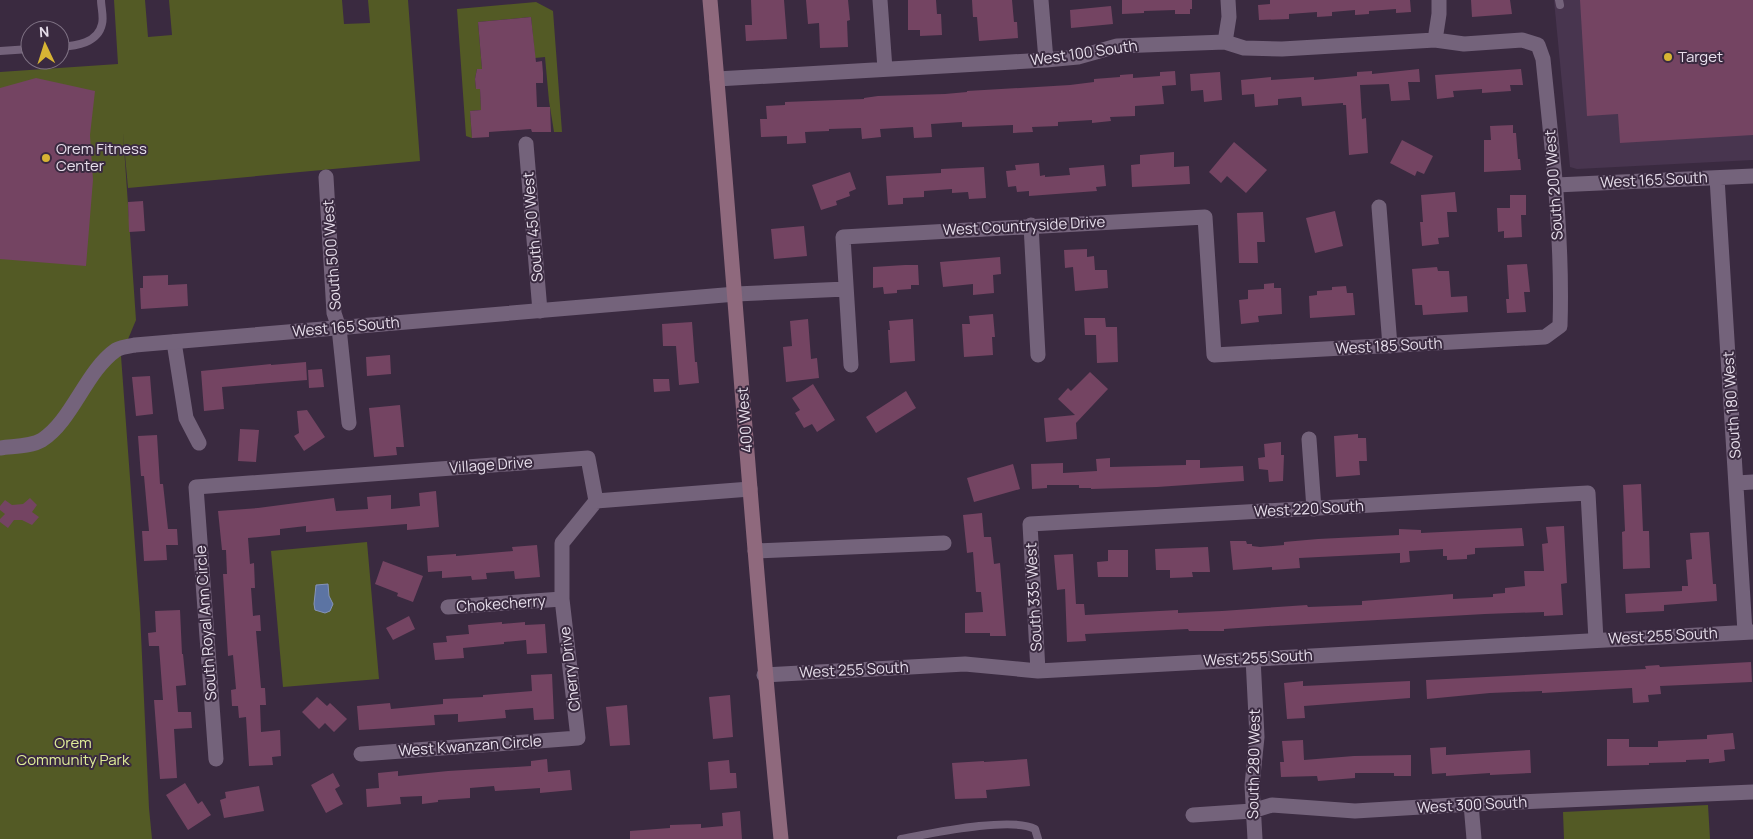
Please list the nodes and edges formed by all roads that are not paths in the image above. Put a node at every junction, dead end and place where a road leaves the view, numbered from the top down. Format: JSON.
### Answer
{"nodes":[{"id":1,"x":101,"y":0,"type":"edge"},
{"id":2,"x":710,"y":0,"type":"edge"},
{"id":3,"x":880,"y":0,"type":"edge"},
{"id":4,"x":1041,"y":0,"type":"edge"},
{"id":5,"x":1228,"y":0,"type":"edge"},
{"id":6,"x":1439,"y":0,"type":"edge"},
{"id":7,"x":1436,"y":40,"type":"junction"},
{"id":8,"x":1225,"y":42,"type":"junction"},
{"id":9,"x":1538,"y":45,"type":"joint"},
{"id":10,"x":70,"y":46,"type":"edge"},
{"id":11,"x":20,"y":50,"type":"edge"},
{"id":12,"x":0,"y":51,"type":"edge"},
{"id":13,"x":1046,"y":60,"type":"junction"},
{"id":14,"x":884,"y":69,"type":"junction"},
{"id":15,"x":717,"y":79,"type":"junction"},
{"id":16,"x":526,"y":144,"type":"dead end"},
{"id":17,"x":1753,"y":176,"type":"edge"},
{"id":18,"x":326,"y":177,"type":"dead end"},
{"id":19,"x":1717,"y":178,"type":"junction"},
{"id":20,"x":1556,"y":185,"type":"junction"},
{"id":21,"x":1379,"y":207,"type":"dead end"},
{"id":22,"x":1031,"y":225,"type":"junction"},
{"id":23,"x":846,"y":289,"type":"junction"},
{"id":24,"x":736,"y":294,"type":"junction"},
{"id":25,"x":540,"y":311,"type":"junction"},
{"id":26,"x":1560,"y":326,"type":"joint"},
{"id":27,"x":339,"y":328,"type":"junction"},
{"id":28,"x":174,"y":342,"type":"junction"},
{"id":29,"x":1390,"y":346,"type":"junction"},
{"id":30,"x":1038,"y":355,"type":"dead end"},
{"id":31,"x":1214,"y":355,"type":"joint"},
{"id":32,"x":851,"y":365,"type":"dead end"},
{"id":33,"x":349,"y":422,"type":"dead end"},
{"id":34,"x":1309,"y":440,"type":"dead end"},
{"id":35,"x":199,"y":443,"type":"dead end"},
{"id":36,"x":0,"y":448,"type":"edge"},
{"id":37,"x":1753,"y":482,"type":"edge"},
{"id":38,"x":1737,"y":483,"type":"junction"},
{"id":39,"x":196,"y":487,"type":"joint"},
{"id":40,"x":750,"y":489,"type":"junction"},
{"id":41,"x":596,"y":501,"type":"junction"},
{"id":42,"x":1314,"y":509,"type":"junction"},
{"id":43,"x":1030,"y":524,"type":"joint"},
{"id":44,"x":944,"y":543,"type":"dead end"},
{"id":45,"x":755,"y":551,"type":"junction"},
{"id":46,"x":562,"y":600,"type":"junction"},
{"id":47,"x":448,"y":607,"type":"dead end"},
{"id":48,"x":1749,"y":632,"type":"edge"},
{"id":49,"x":1596,"y":640,"type":"junction"},
{"id":50,"x":1253,"y":658,"type":"junction"},
{"id":51,"x":1038,"y":671,"type":"junction"},
{"id":52,"x":764,"y":674,"type":"junction"},
{"id":53,"x":578,"y":738,"type":"joint"},
{"id":54,"x":362,"y":754,"type":"dead end"},
{"id":55,"x":216,"y":760,"type":"dead end"},
{"id":56,"x":1753,"y":792,"type":"edge"},
{"id":57,"x":1471,"y":804,"type":"junction"},
{"id":58,"x":1252,"y":811,"type":"junction"},
{"id":59,"x":1193,"y":815,"type":"dead end"},
{"id":60,"x":781,"y":839,"type":"edge"},
{"id":61,"x":901,"y":839,"type":"edge"},
{"id":62,"x":1038,"y":839,"type":"edge"},
{"id":63,"x":1255,"y":839,"type":"edge"},
{"id":64,"x":1474,"y":839,"type":"edge"}],
"edges":[{"from":1,"to":10,"type":"lane"},
{"from":2,"to":15,"type":"main road","name":"400 West"},
{"from":3,"to":14,"type":"street"},
{"from":4,"to":13,"type":"street"},
{"from":5,"to":8,"type":"street"},
{"from":6,"to":7,"type":"street"},
{"from":7,"to":8,"type":"street","name":"West 100 South"},
{"from":7,"to":9,"type":"street","name":"West 100 South"},
{"from":8,"to":13,"type":"street","name":"West 100 South"},
{"from":9,"to":20,"type":"street","name":"South 200 West"},
{"from":11,"to":12,"type":"lane"},
{"from":13,"to":14,"type":"street","name":"West 100 South"},
{"from":14,"to":15,"type":"street","name":"West 100 South"},
{"from":15,"to":24,"type":"main road","name":"400 West"},
{"from":16,"to":25,"type":"street","name":"South 450 West"},
{"from":17,"to":19,"type":"street","name":"West 165 South"},
{"from":18,"to":27,"type":"street","name":"South 500 West"},
{"from":19,"to":20,"type":"street","name":"West 165 South"},
{"from":19,"to":38,"type":"street","name":"South 180 West"},
{"from":20,"to":26,"type":"street","name":"South 200 West"},
{"from":21,"to":29,"type":"street"},
{"from":22,"to":23,"type":"street","name":"West Countryside Drive"},
{"from":22,"to":30,"type":"street"},
{"from":22,"to":31,"type":"street","name":"West Countryside Drive"},
{"from":23,"to":24,"type":"street"},
{"from":23,"to":32,"type":"street"},
{"from":24,"to":25,"type":"street","name":"West 165 South"},
{"from":24,"to":40,"type":"main road","name":"400 West"},
{"from":25,"to":27,"type":"street","name":"West 165 South"},
{"from":26,"to":29,"type":"street","name":"West 185 South"},
{"from":27,"to":28,"type":"street","name":"West 165 South"},
{"from":27,"to":33,"type":"street","name":"South 500 West"},
{"from":28,"to":35,"type":"street"},
{"from":28,"to":36,"type":"street","name":"West 165 South"},
{"from":29,"to":31,"type":"street","name":"West 185 South"},
{"from":34,"to":42,"type":"street"},
{"from":37,"to":38,"type":"street"},
{"from":38,"to":48,"type":"street","name":"South 180 West"},
{"from":39,"to":41,"type":"street","name":"Village Drive"},
{"from":39,"to":55,"type":"street","name":"South Royal Ann Circle"},
{"from":40,"to":41,"type":"street"},
{"from":40,"to":45,"type":"main road","name":"400 West"},
{"from":41,"to":46,"type":"street","name":"Chokecherry"},
{"from":42,"to":43,"type":"street","name":"West 220 South"},
{"from":42,"to":49,"type":"street","name":"West 220 South"},
{"from":43,"to":51,"type":"street","name":"South 335 West"},
{"from":44,"to":45,"type":"street"},
{"from":45,"to":52,"type":"main road","name":"400 West"},
{"from":46,"to":47,"type":"street","name":"Chokecherry"},
{"from":46,"to":53,"type":"street","name":"Cherry Drive"},
{"from":48,"to":49,"type":"street","name":"West 255 South"},
{"from":49,"to":50,"type":"street","name":"West 255 South"},
{"from":50,"to":51,"type":"street","name":"West 255 South"},
{"from":50,"to":58,"type":"street","name":"South 280 West"},
{"from":51,"to":52,"type":"street","name":"West 255 South"},
{"from":52,"to":60,"type":"main road","name":"400 West"},
{"from":53,"to":54,"type":"street","name":"West Kwanzan Circle"},
{"from":56,"to":57,"type":"street","name":"West 300 South"},
{"from":57,"to":58,"type":"street","name":"West 300 South"},
{"from":57,"to":64,"type":"street"},
{"from":58,"to":59,"type":"street","name":"West 300 South"},
{"from":58,"to":63,"type":"street","name":"South 280 West"},
{"from":61,"to":62,"type":"lane"}]}
